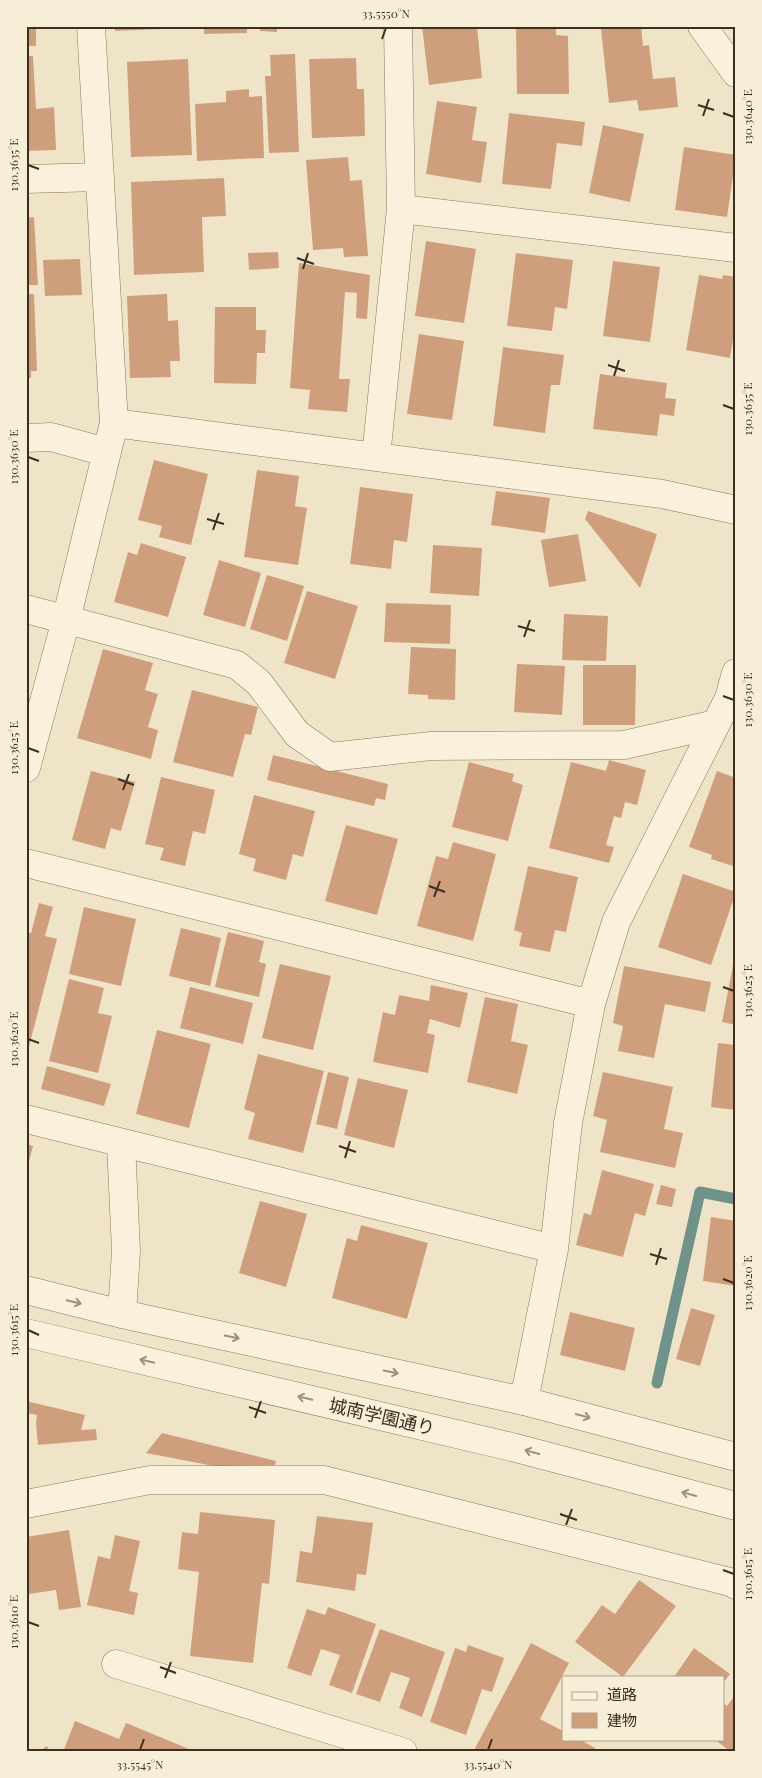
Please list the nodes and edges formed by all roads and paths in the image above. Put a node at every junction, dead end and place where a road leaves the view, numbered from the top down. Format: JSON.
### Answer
{"nodes":[{"id":1,"x":91,"y":26,"type":"edge"},
{"id":2,"x":398,"y":26,"type":"edge"},
{"id":3,"x":702,"y":26,"type":"edge"},
{"id":4,"x":736,"y":73,"type":"edge"},
{"id":5,"x":100,"y":177,"type":"junction"},
{"id":6,"x":26,"y":179,"type":"edge"},
{"id":7,"x":401,"y":209,"type":"junction"},
{"id":8,"x":736,"y":248,"type":"edge"},
{"id":9,"x":114,"y":423,"type":"junction"},
{"id":10,"x":26,"y":438,"type":"edge"},
{"id":11,"x":106,"y":452,"type":"junction"},
{"id":12,"x":376,"y":457,"type":"junction"},
{"id":13,"x":736,"y":510,"type":"edge"},
{"id":14,"x":26,"y":609,"type":"edge"},
{"id":15,"x":66,"y":620,"type":"junction"},
{"id":16,"x":736,"y":673,"type":"edge"},
{"id":17,"x":716,"y":724,"type":"junction"},
{"id":18,"x":26,"y":768,"type":"edge"},
{"id":19,"x":26,"y":863,"type":"edge"},
{"id":20,"x":591,"y":1004,"type":"junction"},
{"id":21,"x":26,"y":1119,"type":"edge"},
{"id":22,"x":121,"y":1143,"type":"junction"},
{"id":23,"x":554,"y":1249,"type":"junction"},
{"id":24,"x":26,"y":1290,"type":"edge"},
{"id":25,"x":122,"y":1314,"type":"junction"},
{"id":26,"x":26,"y":1333,"type":"edge"},
{"id":27,"x":524,"y":1401,"type":"junction"},
{"id":28,"x":736,"y":1457,"type":"edge"},
{"id":29,"x":26,"y":1504,"type":"edge"},
{"id":30,"x":736,"y":1506,"type":"edge"},
{"id":31,"x":736,"y":1585,"type":"edge"},
{"id":32,"x":116,"y":1664,"type":"dead end"},
{"id":33,"x":395,"y":1751,"type":"edge"}],
"edges":[{"from":1,"to":5,"type":"street"},
{"from":2,"to":7,"type":"street"},
{"from":3,"to":4,"type":"street"},
{"from":5,"to":6,"type":"street"},
{"from":5,"to":9,"type":"street"},
{"from":7,"to":8,"type":"street"},
{"from":7,"to":12,"type":"street"},
{"from":9,"to":11,"type":"street"},
{"from":9,"to":12,"type":"street"},
{"from":10,"to":11,"type":"street"},
{"from":11,"to":15,"type":"street"},
{"from":12,"to":13,"type":"street"},
{"from":14,"to":15,"type":"street"},
{"from":15,"to":17,"type":"street"},
{"from":15,"to":18,"type":"street"},
{"from":16,"to":17,"type":"street"},
{"from":17,"to":20,"type":"street"},
{"from":19,"to":20,"type":"street"},
{"from":20,"to":23,"type":"street"},
{"from":21,"to":22,"type":"street"},
{"from":22,"to":23,"type":"street"},
{"from":22,"to":25,"type":"street"},
{"from":23,"to":27,"type":"street"},
{"from":24,"to":25,"type":"street","one_way":true},
{"from":25,"to":27,"type":"street","one_way":true},
{"from":30,"to":26,"type":"street","name":"城南学園通り","one_way":true},
{"from":27,"to":28,"type":"street","one_way":true},
{"from":29,"to":31,"type":"street"},
{"from":32,"to":33,"type":"street"}]}
